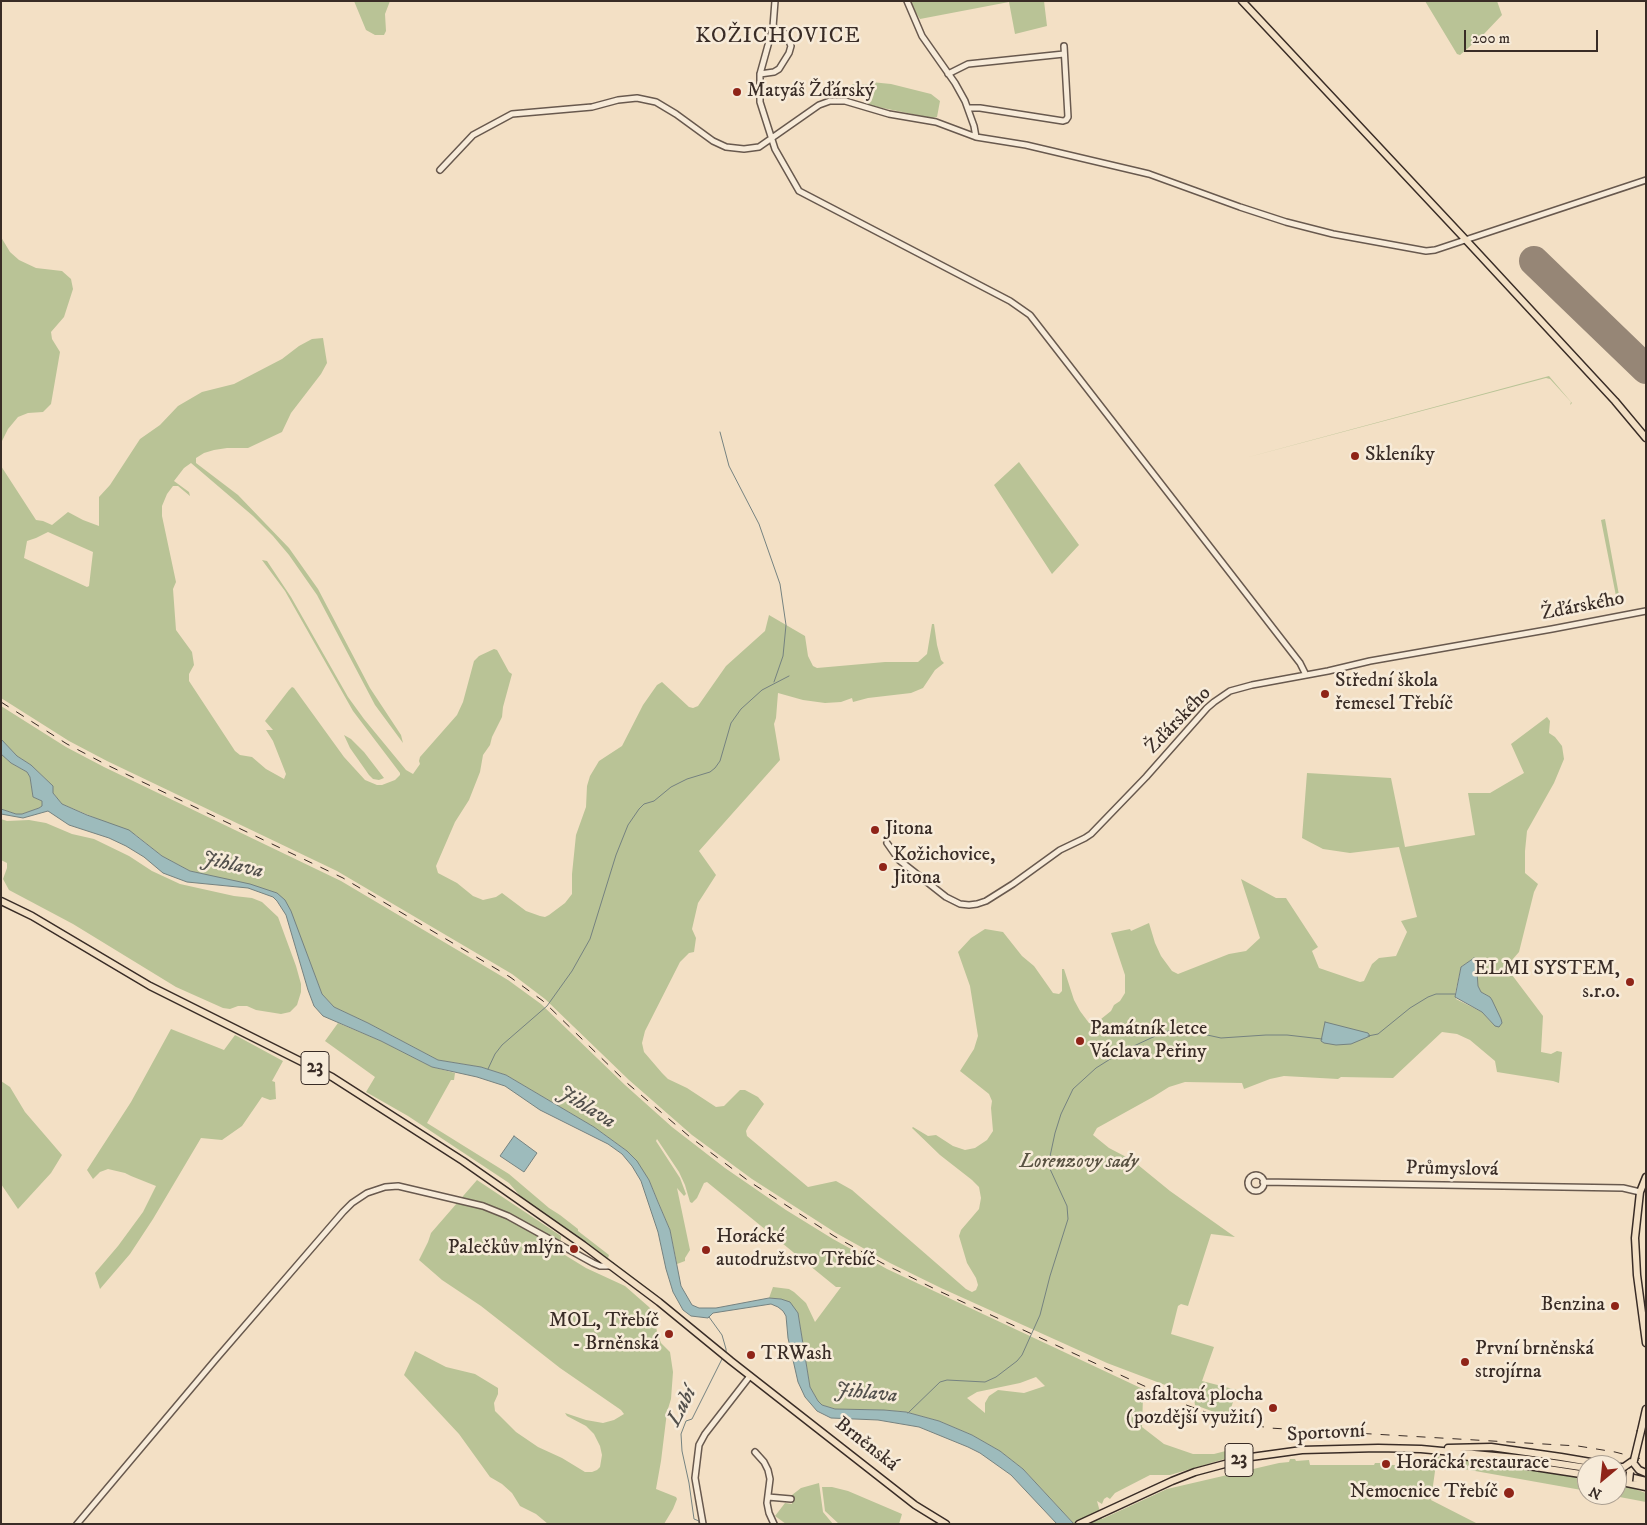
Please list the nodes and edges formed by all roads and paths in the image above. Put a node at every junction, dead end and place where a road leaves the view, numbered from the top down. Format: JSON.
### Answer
{"nodes":[{"id":1,"x":775,"y":1,"type":"edge"},
{"id":2,"x":907,"y":1,"type":"edge"},
{"id":3,"x":1242,"y":1,"type":"edge"},
{"id":4,"x":773,"y":27,"type":"junction"},
{"id":5,"x":1064,"y":46,"type":"dead end"},
{"id":6,"x":1064,"y":54,"type":"junction"},
{"id":7,"x":760,"y":74,"type":"junction"},
{"id":8,"x":948,"y":74,"type":"junction"},
{"id":9,"x":968,"y":108,"type":"junction"},
{"id":10,"x":976,"y":137,"type":"junction"},
{"id":11,"x":772,"y":138,"type":"junction"},
{"id":12,"x":759,"y":146,"type":"junction"},
{"id":13,"x":775,"y":149,"type":"junction"},
{"id":14,"x":440,"y":170,"type":"dead end"},
{"id":15,"x":1646,"y":180,"type":"edge"},
{"id":16,"x":1465,"y":239,"type":"junction"},
{"id":17,"x":1646,"y":438,"type":"edge"},
{"id":18,"x":1646,"y":611,"type":"edge"},
{"id":19,"x":1306,"y":675,"type":"junction"},
{"id":20,"x":887,"y":843,"type":"dead end"},
{"id":21,"x":1,"y":901,"type":"edge"},
{"id":22,"x":1646,"y":1176,"type":"edge"},
{"id":23,"x":1264,"y":1182,"type":"dead end"},
{"id":24,"x":1640,"y":1192,"type":"junction"},
{"id":25,"x":610,"y":1266,"type":"junction"},
{"id":26,"x":1646,"y":1343,"type":"edge"},
{"id":27,"x":750,"y":1376,"type":"junction"},
{"id":28,"x":1646,"y":1409,"type":"edge"},
{"id":29,"x":1421,"y":1449,"type":"junction"},
{"id":30,"x":755,"y":1452,"type":"dead end"},
{"id":31,"x":760,"y":1457,"type":"junction"},
{"id":32,"x":1577,"y":1459,"type":"edge"},
{"id":33,"x":754,"y":1462,"type":"dead end"},
{"id":34,"x":1635,"y":1463,"type":"junction"},
{"id":35,"x":1577,"y":1466,"type":"edge"},
{"id":36,"x":1627,"y":1466,"type":"edge"},
{"id":37,"x":1646,"y":1473,"type":"edge"},
{"id":38,"x":1577,"y":1474,"type":"edge"},
{"id":39,"x":1627,"y":1476,"type":"edge"},
{"id":40,"x":1646,"y":1481,"type":"edge"},
{"id":41,"x":1627,"y":1482,"type":"edge"},
{"id":42,"x":1630,"y":1482,"type":"junction"},
{"id":43,"x":1646,"y":1487,"type":"edge"},
{"id":44,"x":768,"y":1497,"type":"junction"},
{"id":45,"x":791,"y":1499,"type":"dead end"},
{"id":46,"x":77,"y":1524,"type":"edge"},
{"id":47,"x":703,"y":1524,"type":"edge"},
{"id":48,"x":774,"y":1524,"type":"edge"},
{"id":49,"x":946,"y":1524,"type":"edge"},
{"id":50,"x":1079,"y":1524,"type":"edge"}],
"edges":[{"from":1,"to":4,"type":"street"},
{"from":2,"to":8,"type":"street"},
{"from":3,"to":16,"type":"main road"},
{"from":4,"to":7,"type":"street"},
{"from":4,"to":7,"type":"street"},
{"from":5,"to":6,"type":"street"},
{"from":6,"to":8,"type":"street"},
{"from":6,"to":9,"type":"street"},
{"from":7,"to":11,"type":"street"},
{"from":8,"to":9,"type":"street"},
{"from":9,"to":10,"type":"street"},
{"from":10,"to":11,"type":"street"},
{"from":10,"to":16,"type":"street"},
{"from":11,"to":12,"type":"street"},
{"from":11,"to":13,"type":"street"},
{"from":12,"to":13,"type":"street"},
{"from":12,"to":14,"type":"street"},
{"from":13,"to":19,"type":"street"},
{"from":15,"to":16,"type":"street"},
{"from":16,"to":17,"type":"main road"},
{"from":18,"to":19,"type":"street","name":"Žďárského"},
{"from":19,"to":20,"type":"street","name":"Žďárského"},
{"from":21,"to":25,"type":"main road","number":"23"},
{"from":22,"to":24,"type":"main road"},
{"from":23,"to":24,"type":"street","name":"Průmyslová"},
{"from":24,"to":26,"type":"main road"},
{"from":25,"to":27,"type":"main road","name":"Brněnská","number":"23"},
{"from":25,"to":46,"type":"street"},
{"from":27,"to":47,"type":"street"},
{"from":27,"to":49,"type":"main road","name":"Brněnská"},
{"from":28,"to":34,"type":"main road","bridge":true},
{"from":29,"to":32,"type":"main road"},
{"from":29,"to":35,"type":"main road","name":"Sportovní","number":"23"},
{"from":29,"to":38,"type":"main road"},
{"from":29,"to":50,"type":"main road","name":"Sportovní","number":"23"},
{"from":30,"to":31,"type":"street"},
{"from":31,"to":33,"type":"street"},
{"from":31,"to":44,"type":"street"},
{"from":34,"to":36,"type":"main road"},
{"from":34,"to":37,"type":"main road"},
{"from":34,"to":42,"type":"main road","bridge":true},
{"from":39,"to":40,"type":"main road"},
{"from":41,"to":42,"type":"main road"},
{"from":42,"to":43,"type":"main road"},
{"from":44,"to":45,"type":"street"},
{"from":44,"to":48,"type":"street"}]}
